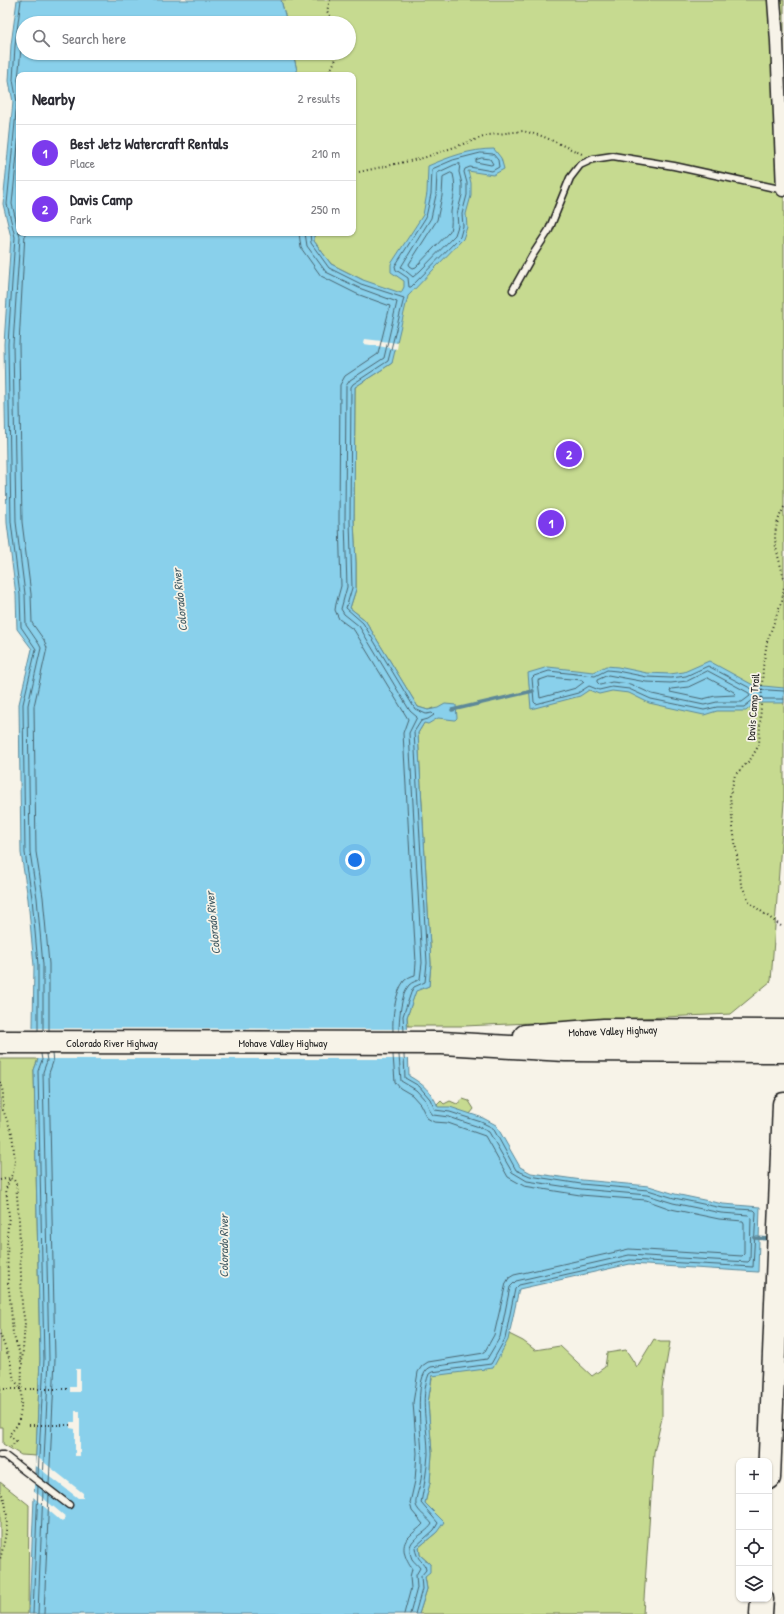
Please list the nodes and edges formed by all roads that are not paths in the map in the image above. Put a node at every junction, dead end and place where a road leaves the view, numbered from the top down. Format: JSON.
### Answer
{"nodes":[{"id":1,"x":774,"y":0,"type":"edge"},
{"id":2,"x":784,"y":190,"type":"edge"},
{"id":3,"x":513,"y":290,"type":"dead end"},
{"id":4,"x":784,"y":1031,"type":"edge"},
{"id":5,"x":1,"y":1043,"type":"edge"},
{"id":6,"x":221,"y":1043,"type":"joint"},
{"id":7,"x":442,"y":1043,"type":"junction"},
{"id":8,"x":784,"y":1051,"type":"edge"},
{"id":9,"x":784,"y":1104,"type":"edge"},
{"id":10,"x":0,"y":1455,"type":"edge"},
{"id":11,"x":770,"y":1458,"type":"edge"},
{"id":12,"x":69,"y":1505,"type":"dead end"},
{"id":13,"x":762,"y":1602,"type":"edge"},
{"id":14,"x":761,"y":1614,"type":"edge"}],
"edges":[{"from":1,"to":2,"type":"street"},
{"from":2,"to":3,"type":"lane"},
{"from":4,"to":7,"type":"highway","name":"Mohave Valley Highway"},
{"from":5,"to":6,"type":"highway","name":"Colorado River Highway"},
{"from":6,"to":7,"type":"highway","name":"Mohave Valley Highway"},
{"from":7,"to":8,"type":"highway","name":"Mohave Valley Highway"},
{"from":9,"to":11,"type":"highway"},
{"from":10,"to":12,"type":"lane"},
{"from":13,"to":14,"type":"highway"}]}
